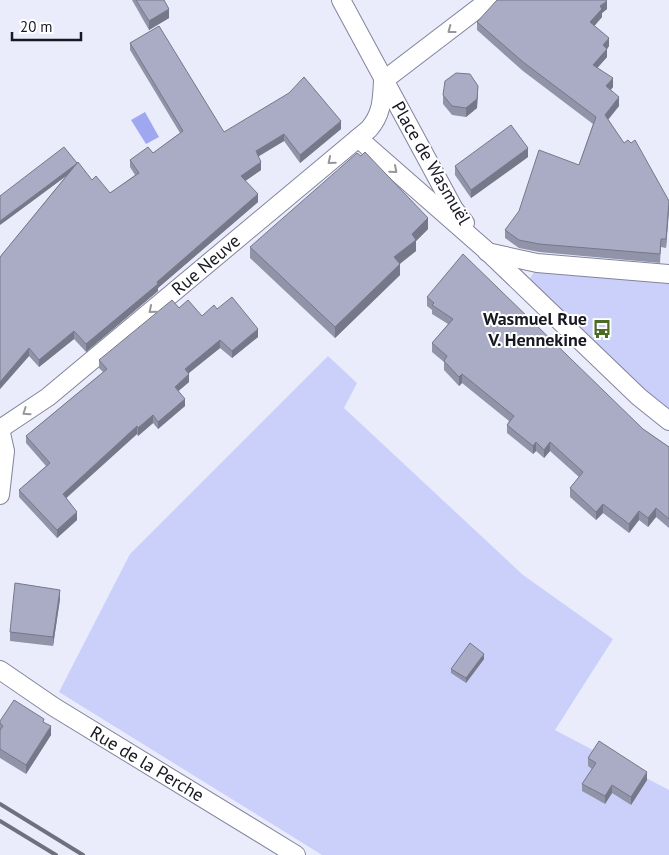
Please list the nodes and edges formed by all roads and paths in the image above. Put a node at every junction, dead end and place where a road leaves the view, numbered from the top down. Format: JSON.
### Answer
{"nodes":[{"id":1,"x":341,"y":0,"type":"edge"},
{"id":2,"x":489,"y":0,"type":"edge"},
{"id":3,"x":384,"y":81,"type":"junction"},
{"id":4,"x":358,"y":138,"type":"junction"},
{"id":5,"x":487,"y":251,"type":"junction"},
{"id":6,"x":669,"y":274,"type":"edge"},
{"id":7,"x":669,"y":421,"type":"edge"},
{"id":8,"x":0,"y":429,"type":"edge"},
{"id":9,"x":0,"y":495,"type":"edge"},
{"id":10,"x":0,"y":670,"type":"edge"},
{"id":11,"x":296,"y":855,"type":"edge"}],
"edges":[{"from":1,"to":3,"type":"street","name":"Place de Wasmuël"},
{"from":2,"to":3,"type":"street","one_way":true},
{"from":3,"to":4,"type":"street","name":"Rue Neuve"},
{"from":3,"to":5,"type":"street","name":"Place de Wasmuël"},
{"from":4,"to":5,"type":"street","name":"Place de Wasmuël","one_way":true},
{"from":4,"to":8,"type":"street","name":"Rue Neuve","one_way":true},
{"from":5,"to":6,"type":"street"},
{"from":5,"to":7,"type":"street"},
{"from":8,"to":9,"type":"street"},
{"from":10,"to":11,"type":"street","name":"Rue de la Perche"}]}
